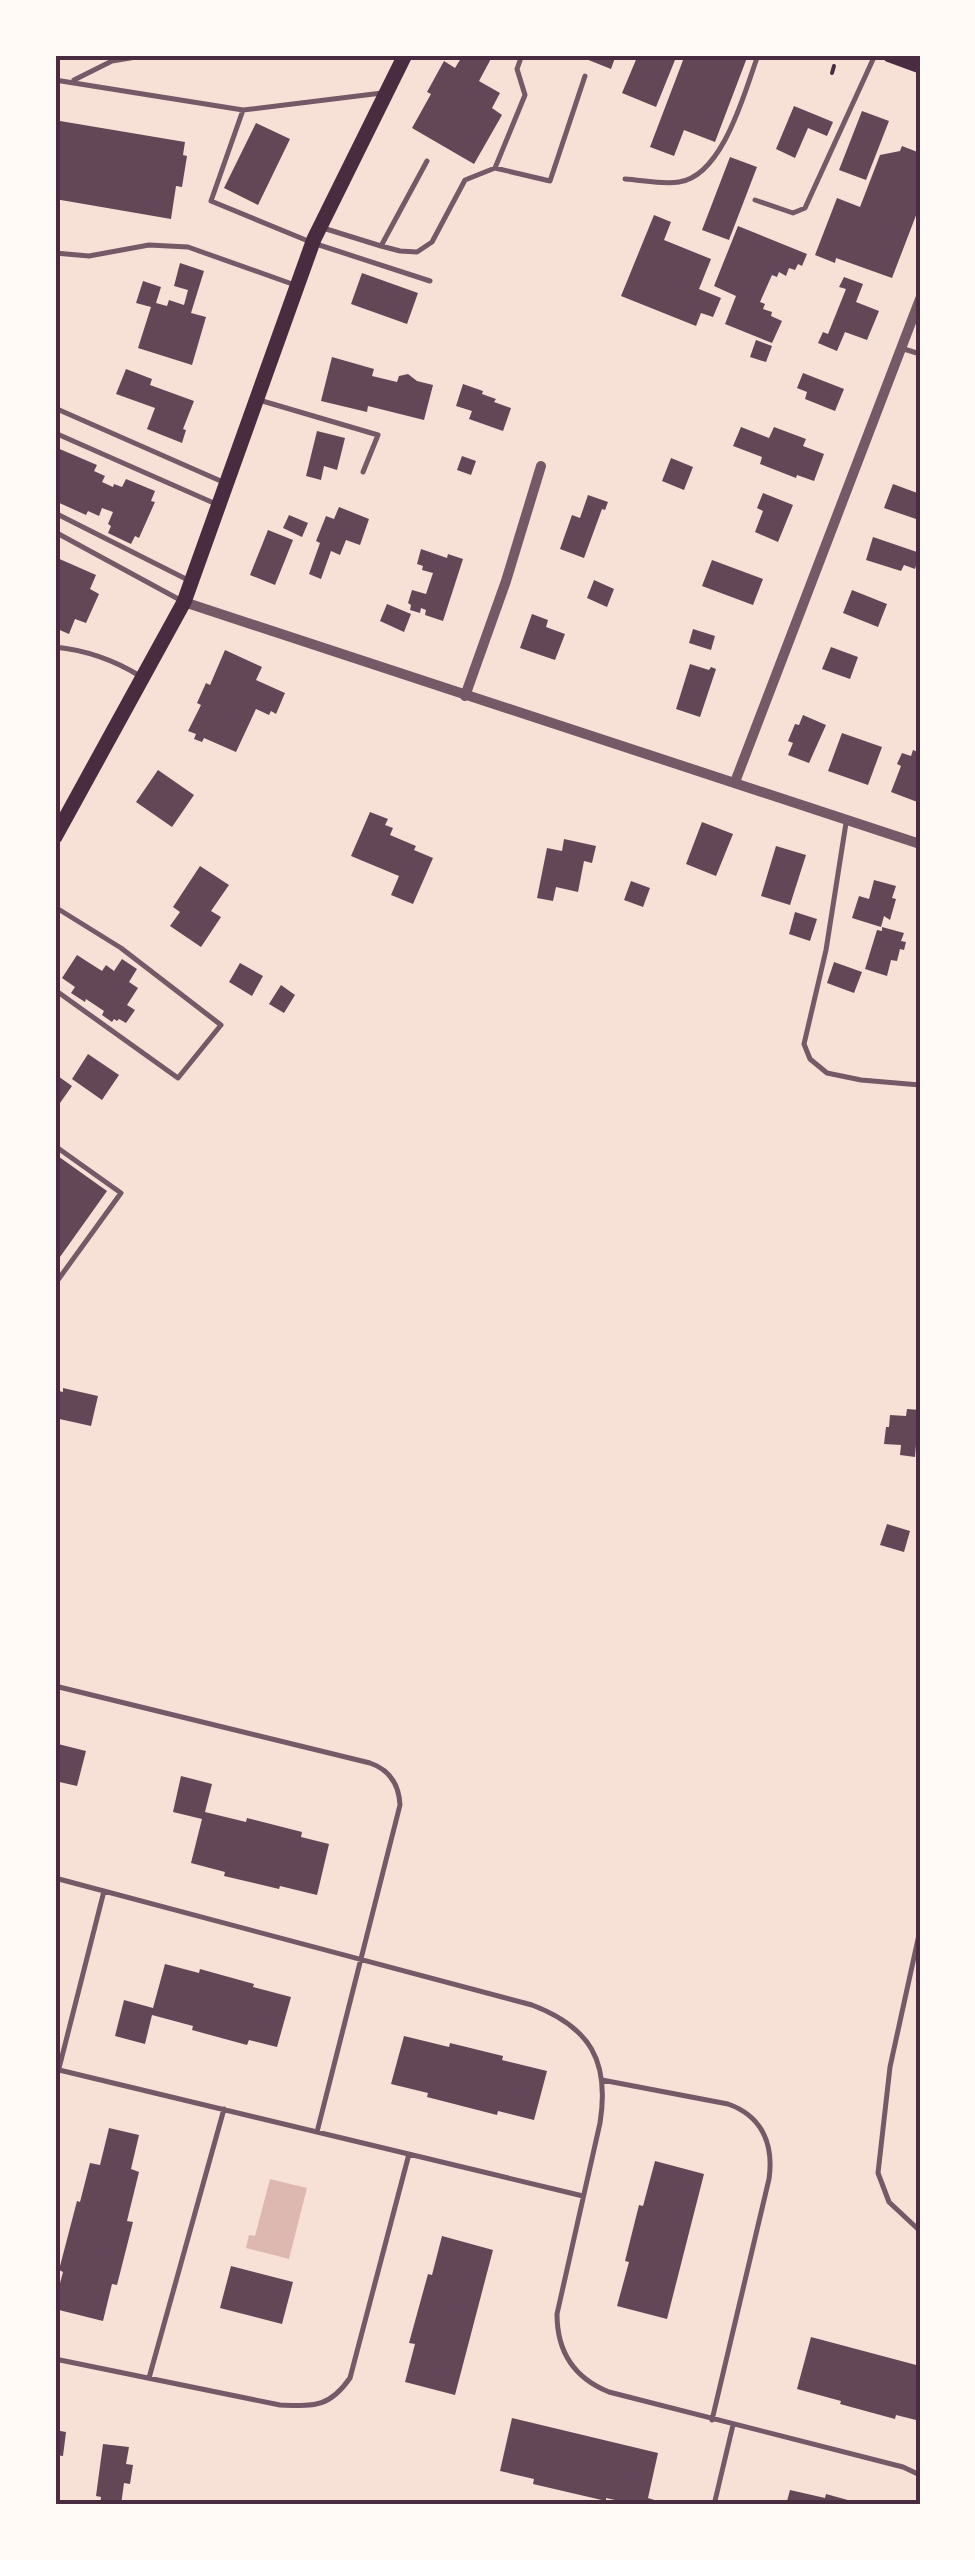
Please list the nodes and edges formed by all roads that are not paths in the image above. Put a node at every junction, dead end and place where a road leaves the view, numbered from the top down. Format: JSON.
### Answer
{"nodes":[{"id":1,"x":148,"y":55,"type":"edge"},
{"id":2,"x":405,"y":55,"type":"edge"},
{"id":3,"x":522,"y":55,"type":"edge"},
{"id":4,"x":758,"y":55,"type":"edge"},
{"id":5,"x":875,"y":55,"type":"edge"},
{"id":6,"x":890,"y":55,"type":"edge"},
{"id":7,"x":920,"y":66,"type":"edge"},
{"id":8,"x":585,"y":76,"type":"dead end"},
{"id":9,"x":55,"y":80,"type":"edge"},
{"id":10,"x":71,"y":82,"type":"junction"},
{"id":11,"x":385,"y":92,"type":"junction"},
{"id":12,"x":243,"y":110,"type":"junction"},
{"id":13,"x":427,"y":161,"type":"dead end"},
{"id":14,"x":495,"y":168,"type":"junction"},
{"id":15,"x":625,"y":180,"type":"dead end"},
{"id":16,"x":755,"y":200,"type":"dead end"},
{"id":17,"x":320,"y":227,"type":"junction"},
{"id":18,"x":313,"y":243,"type":"junction"},
{"id":19,"x":381,"y":246,"type":"junction"},
{"id":20,"x":55,"y":253,"type":"edge"},
{"id":21,"x":430,"y":280,"type":"dead end"},
{"id":22,"x":297,"y":286,"type":"junction"},
{"id":23,"x":920,"y":299,"type":"edge"},
{"id":24,"x":902,"y":348,"type":"junction"},
{"id":25,"x":920,"y":354,"type":"edge"},
{"id":26,"x":256,"y":400,"type":"junction"},
{"id":27,"x":57,"y":409,"type":"edge"},
{"id":28,"x":55,"y":433,"type":"edge"},
{"id":29,"x":541,"y":466,"type":"dead end"},
{"id":30,"x":363,"y":472,"type":"dead end"},
{"id":31,"x":226,"y":484,"type":"junction"},
{"id":32,"x":218,"y":506,"type":"junction"},
{"id":33,"x":55,"y":513,"type":"edge"},
{"id":34,"x":55,"y":532,"type":"edge"},
{"id":35,"x":191,"y":581,"type":"junction"},
{"id":36,"x":184,"y":602,"type":"junction"},
{"id":37,"x":55,"y":647,"type":"edge"},
{"id":38,"x":143,"y":678,"type":"junction"},
{"id":39,"x":464,"y":696,"type":"junction"},
{"id":40,"x":734,"y":782,"type":"junction"},
{"id":41,"x":846,"y":820,"type":"junction"},
{"id":42,"x":55,"y":836,"type":"edge"},
{"id":43,"x":920,"y":844,"type":"edge"},
{"id":44,"x":55,"y":907,"type":"edge"},
{"id":45,"x":55,"y":990,"type":"edge"},
{"id":46,"x":920,"y":1084,"type":"edge"},
{"id":47,"x":55,"y":1146,"type":"edge"},
{"id":48,"x":55,"y":1284,"type":"edge"},
{"id":49,"x":55,"y":1686,"type":"edge"},
{"id":50,"x":55,"y":1878,"type":"edge"},
{"id":51,"x":104,"y":1891,"type":"junction"},
{"id":52,"x":920,"y":1930,"type":"edge"},
{"id":53,"x":361,"y":1959,"type":"junction"},
{"id":54,"x":57,"y":2069,"type":"edge"},
{"id":55,"x":602,"y":2080,"type":"junction"},
{"id":56,"x":55,"y":2084,"type":"edge"},
{"id":57,"x":224,"y":2110,"type":"junction"},
{"id":58,"x":317,"y":2132,"type":"junction"},
{"id":59,"x":409,"y":2154,"type":"junction"},
{"id":60,"x":583,"y":2196,"type":"junction"},
{"id":61,"x":920,"y":2232,"type":"edge"},
{"id":62,"x":55,"y":2360,"type":"edge"},
{"id":63,"x":149,"y":2378,"type":"junction"},
{"id":64,"x":712,"y":2420,"type":"junction"},
{"id":65,"x":733,"y":2425,"type":"junction"},
{"id":66,"x":920,"y":2475,"type":"edge"},
{"id":67,"x":714,"y":2505,"type":"edge"}],
"edges":[{"from":1,"to":10,"type":"lane"},
{"from":2,"to":11,"type":"main road"},
{"from":3,"to":14,"type":"lane"},
{"from":4,"to":15,"type":"lane"},
{"from":5,"to":16,"type":"lane"},
{"from":6,"to":7,"type":"main road"},
{"from":8,"to":14,"type":"lane"},
{"from":9,"to":10,"type":"lane"},
{"from":10,"to":12,"type":"lane"},
{"from":11,"to":12,"type":"lane"},
{"from":11,"to":17,"type":"main road"},
{"from":12,"to":18,"type":"lane"},
{"from":13,"to":19,"type":"lane"},
{"from":14,"to":19,"type":"lane"},
{"from":17,"to":18,"type":"main road"},
{"from":17,"to":19,"type":"lane"},
{"from":18,"to":21,"type":"lane"},
{"from":18,"to":22,"type":"main road"},
{"from":20,"to":22,"type":"lane"},
{"from":22,"to":26,"type":"main road"},
{"from":23,"to":24,"type":"street"},
{"from":24,"to":25,"type":"lane"},
{"from":24,"to":40,"type":"street"},
{"from":26,"to":30,"type":"lane"},
{"from":26,"to":31,"type":"main road"},
{"from":27,"to":31,"type":"lane"},
{"from":28,"to":32,"type":"lane"},
{"from":29,"to":39,"type":"street"},
{"from":31,"to":32,"type":"main road"},
{"from":32,"to":35,"type":"main road"},
{"from":33,"to":35,"type":"lane"},
{"from":34,"to":36,"type":"lane"},
{"from":35,"to":36,"type":"main road"},
{"from":36,"to":38,"type":"main road"},
{"from":36,"to":39,"type":"street"},
{"from":37,"to":38,"type":"lane"},
{"from":38,"to":42,"type":"main road"},
{"from":39,"to":40,"type":"street"},
{"from":40,"to":41,"type":"street"},
{"from":41,"to":43,"type":"street"},
{"from":41,"to":46,"type":"lane"},
{"from":44,"to":45,"type":"lane"},
{"from":47,"to":48,"type":"lane"},
{"from":49,"to":53,"type":"lane"},
{"from":50,"to":51,"type":"lane"},
{"from":51,"to":53,"type":"lane"},
{"from":51,"to":54,"type":"lane"},
{"from":52,"to":61,"type":"lane"},
{"from":53,"to":55,"type":"lane"},
{"from":53,"to":58,"type":"lane"},
{"from":54,"to":56,"type":"lane"},
{"from":54,"to":57,"type":"lane"},
{"from":55,"to":60,"type":"lane"},
{"from":55,"to":64,"type":"lane"},
{"from":57,"to":58,"type":"lane"},
{"from":57,"to":63,"type":"lane"},
{"from":58,"to":59,"type":"lane"},
{"from":59,"to":60,"type":"lane"},
{"from":59,"to":63,"type":"lane"},
{"from":60,"to":64,"type":"lane"},
{"from":62,"to":63,"type":"lane"},
{"from":64,"to":65,"type":"lane"},
{"from":65,"to":66,"type":"lane"},
{"from":65,"to":67,"type":"lane"}]}
